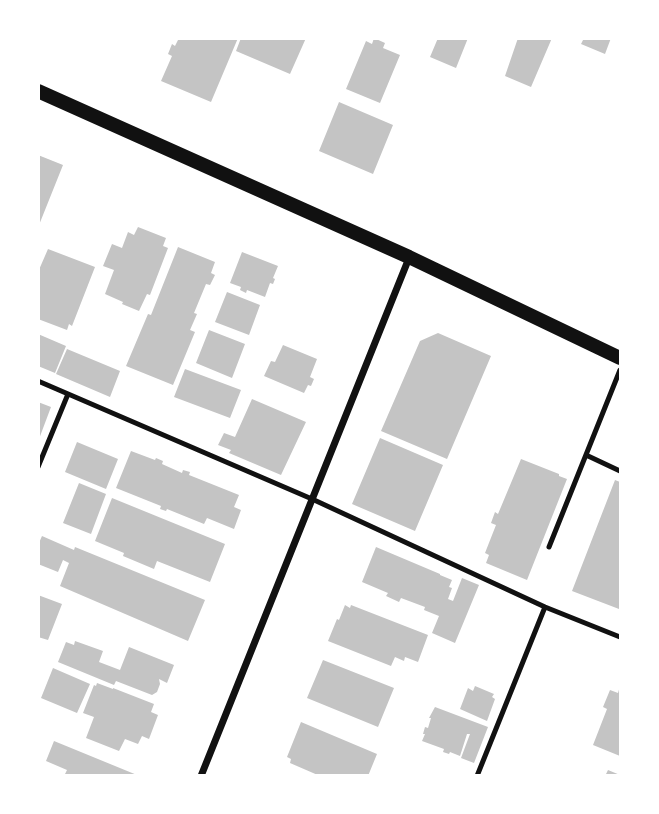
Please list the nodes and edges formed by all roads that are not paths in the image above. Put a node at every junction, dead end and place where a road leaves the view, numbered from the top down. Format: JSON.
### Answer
{"nodes":[{"id":1,"x":38,"y":91,"type":"edge"},
{"id":2,"x":410,"y":257,"type":"junction"},
{"id":3,"x":621,"y":358,"type":"edge"},
{"id":4,"x":621,"y":370,"type":"edge"},
{"id":5,"x":38,"y":381,"type":"edge"},
{"id":6,"x":68,"y":394,"type":"junction"},
{"id":7,"x":586,"y":455,"type":"junction"},
{"id":8,"x":38,"y":467,"type":"edge"},
{"id":9,"x":621,"y":471,"type":"edge"},
{"id":10,"x":312,"y":499,"type":"junction"},
{"id":11,"x":549,"y":547,"type":"dead end"},
{"id":12,"x":545,"y":607,"type":"junction"},
{"id":13,"x":621,"y":637,"type":"edge"},
{"id":14,"x":201,"y":775,"type":"edge"},
{"id":15,"x":477,"y":775,"type":"edge"}],
"edges":[{"from":1,"to":2,"type":"main road"},
{"from":2,"to":3,"type":"main road"},
{"from":2,"to":10,"type":"street"},
{"from":4,"to":7,"type":"lane"},
{"from":5,"to":6,"type":"lane"},
{"from":6,"to":8,"type":"lane"},
{"from":6,"to":10,"type":"lane"},
{"from":7,"to":9,"type":"lane"},
{"from":7,"to":11,"type":"lane"},
{"from":10,"to":12,"type":"lane"},
{"from":10,"to":14,"type":"street"},
{"from":12,"to":13,"type":"lane"},
{"from":12,"to":15,"type":"lane"}]}
